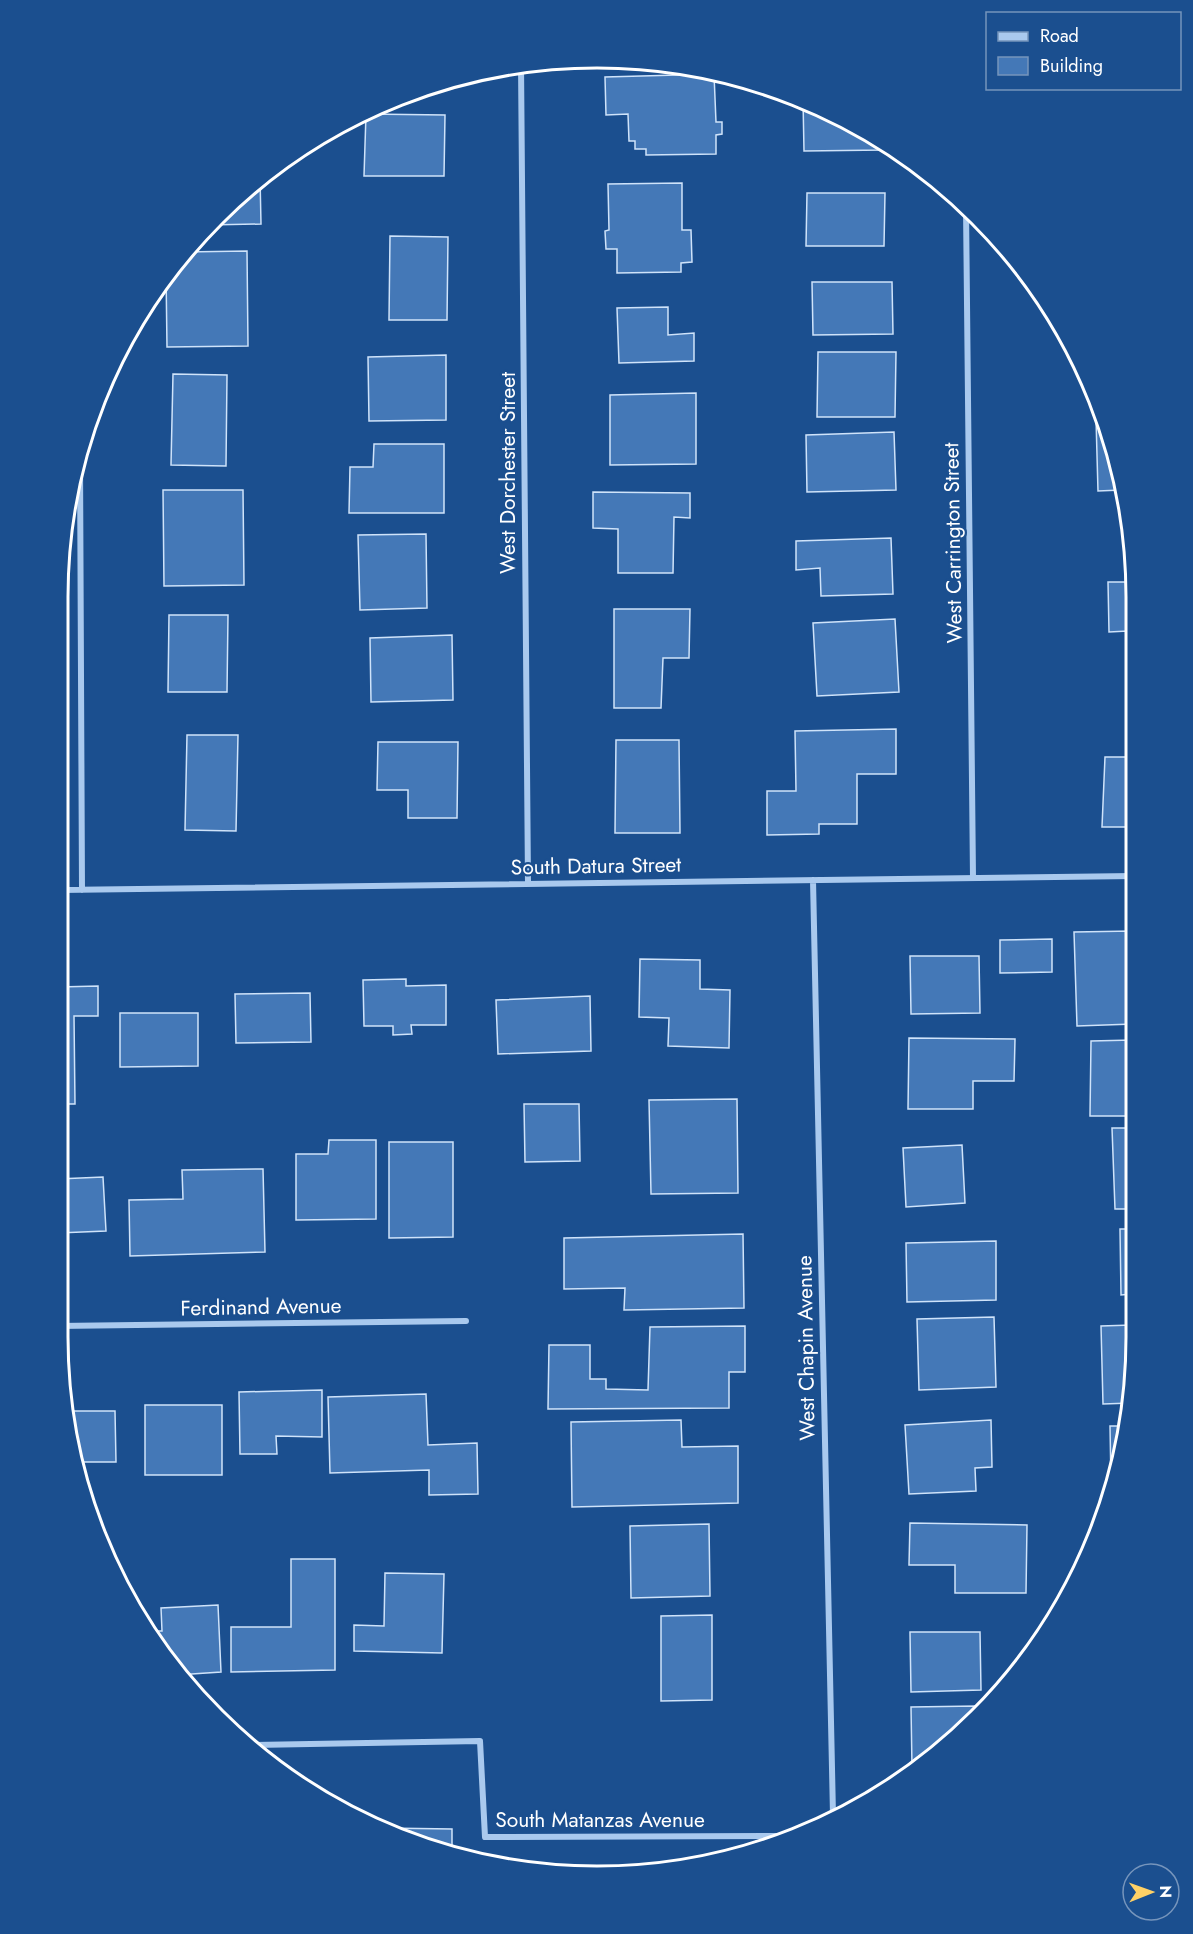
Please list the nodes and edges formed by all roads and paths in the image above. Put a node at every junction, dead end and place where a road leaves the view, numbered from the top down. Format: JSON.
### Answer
{"nodes":[{"id":1,"x":521,"y":73,"type":"edge"},
{"id":2,"x":966,"y":218,"type":"edge"},
{"id":3,"x":80,"y":484,"type":"edge"},
{"id":4,"x":1126,"y":876,"type":"edge"},
{"id":5,"x":973,"y":878,"type":"junction"},
{"id":6,"x":813,"y":880,"type":"junction"},
{"id":7,"x":528,"y":883,"type":"junction"},
{"id":8,"x":68,"y":890,"type":"edge"},
{"id":9,"x":82,"y":890,"type":"junction"},
{"id":10,"x":466,"y":1321,"type":"dead end"},
{"id":11,"x":68,"y":1326,"type":"edge"},
{"id":12,"x":260,"y":1745,"type":"edge"},
{"id":13,"x":833,"y":1811,"type":"edge"},
{"id":14,"x":772,"y":1836,"type":"edge"}],
"edges":[{"from":1,"to":7,"type":"street","name":"West Dorchester Street"},
{"from":2,"to":5,"type":"street","name":"West Carrington Street"},
{"from":3,"to":9,"type":"street"},
{"from":4,"to":5,"type":"street","name":"South Datura Street"},
{"from":5,"to":6,"type":"street","name":"South Datura Street"},
{"from":6,"to":7,"type":"street","name":"South Datura Street"},
{"from":6,"to":13,"type":"street","name":"West Chapin Avenue"},
{"from":7,"to":9,"type":"street","name":"South Datura Street"},
{"from":8,"to":9,"type":"street","name":"South Datura Street"},
{"from":10,"to":11,"type":"street","name":"Ferdinand Avenue"},
{"from":12,"to":14,"type":"street","name":"South Matanzas Avenue"}]}
